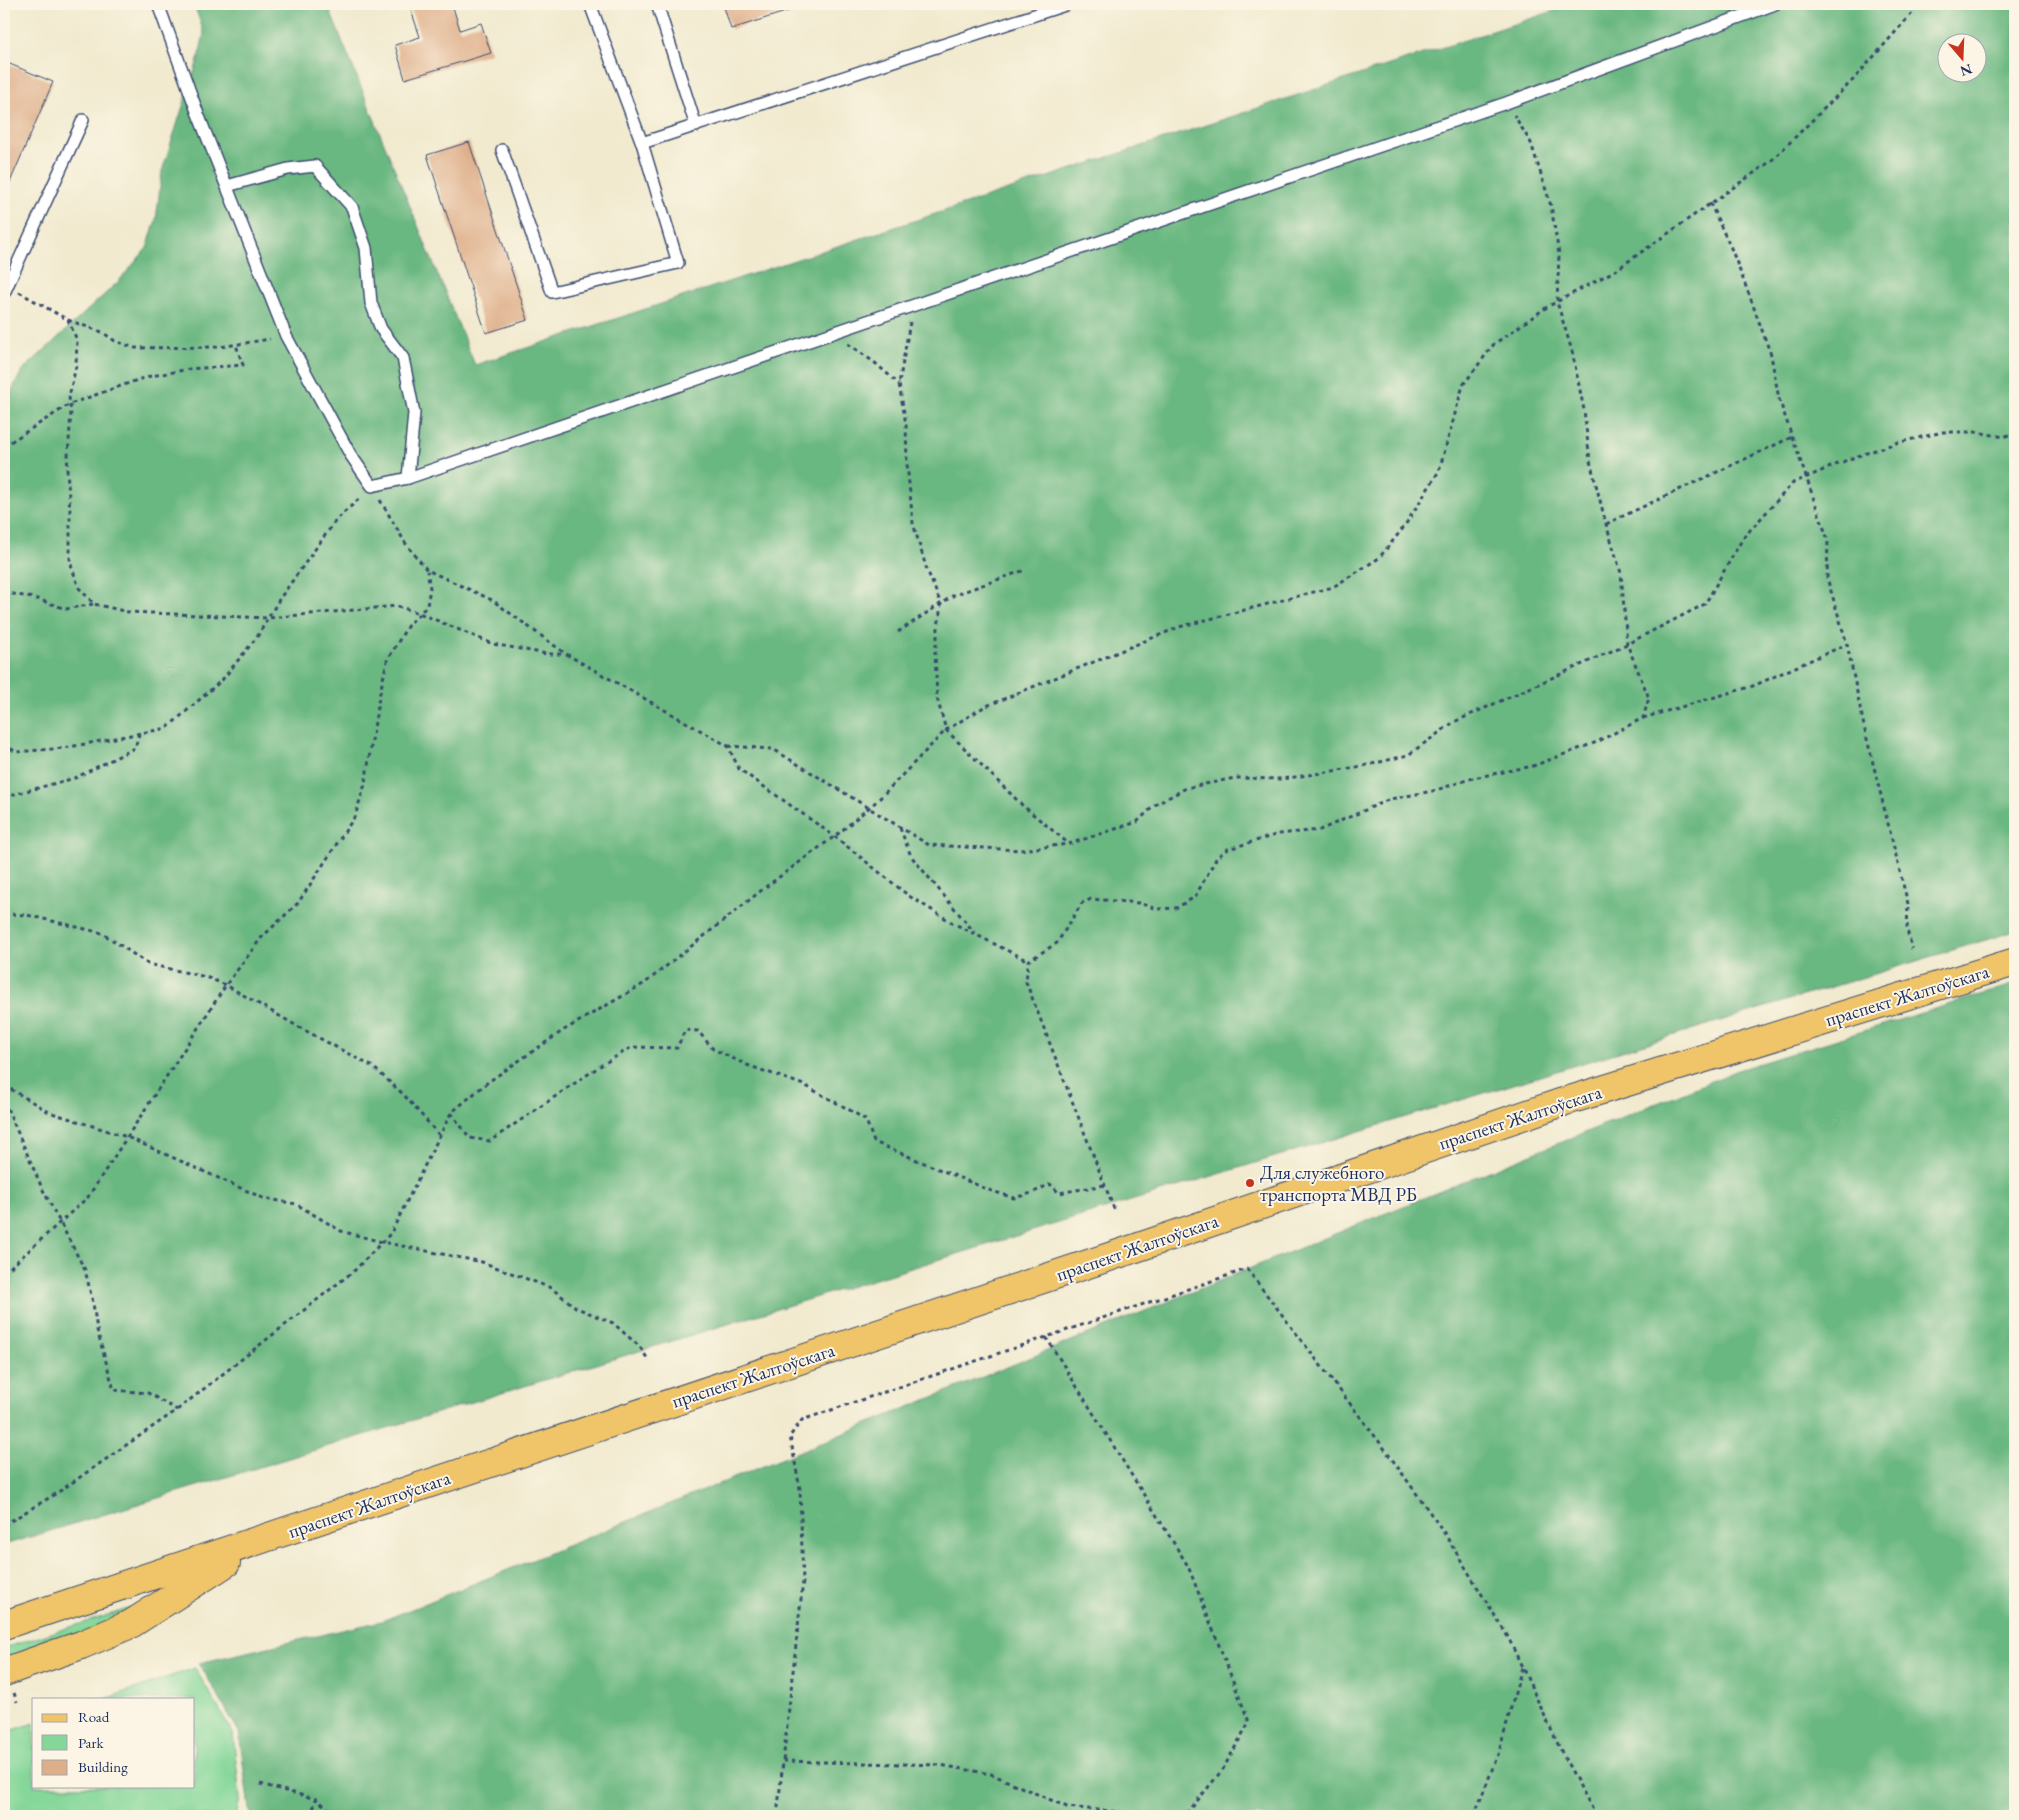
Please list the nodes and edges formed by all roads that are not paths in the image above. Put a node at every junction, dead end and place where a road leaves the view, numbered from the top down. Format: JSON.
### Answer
{"nodes":[{"id":1,"x":158,"y":4,"type":"edge"},
{"id":2,"x":590,"y":4,"type":"edge"},
{"id":3,"x":656,"y":4,"type":"edge"},
{"id":4,"x":1068,"y":4,"type":"edge"},
{"id":5,"x":1775,"y":4,"type":"edge"},
{"id":6,"x":83,"y":120,"type":"dead end"},
{"id":7,"x":696,"y":126,"type":"junction"},
{"id":8,"x":642,"y":143,"type":"junction"},
{"id":9,"x":502,"y":150,"type":"dead end"},
{"id":10,"x":226,"y":186,"type":"junction"},
{"id":11,"x":6,"y":289,"type":"edge"},
{"id":12,"x":408,"y":478,"type":"junction"},
{"id":13,"x":2015,"y":962,"type":"edge"},
{"id":14,"x":261,"y":1540,"type":"junction"},
{"id":15,"x":4,"y":1625,"type":"edge"},
{"id":16,"x":4,"y":1672,"type":"edge"}],
"edges":[{"from":1,"to":10,"type":"lane"},
{"from":2,"to":8,"type":"lane"},
{"from":3,"to":7,"type":"lane"},
{"from":4,"to":7,"type":"lane"},
{"from":5,"to":12,"type":"lane"},
{"from":6,"to":11,"type":"lane"},
{"from":7,"to":8,"type":"lane"},
{"from":8,"to":9,"type":"lane"},
{"from":10,"to":12,"type":"lane"},
{"from":10,"to":12,"type":"lane"},
{"from":13,"to":14,"type":"main road","name":"праспект Жалтоўскага"},
{"from":14,"to":15,"type":"main road","name":"праспект Жалтоўскага"},
{"from":14,"to":16,"type":"main road","name":"праспект Жалтоўскага"}]}
